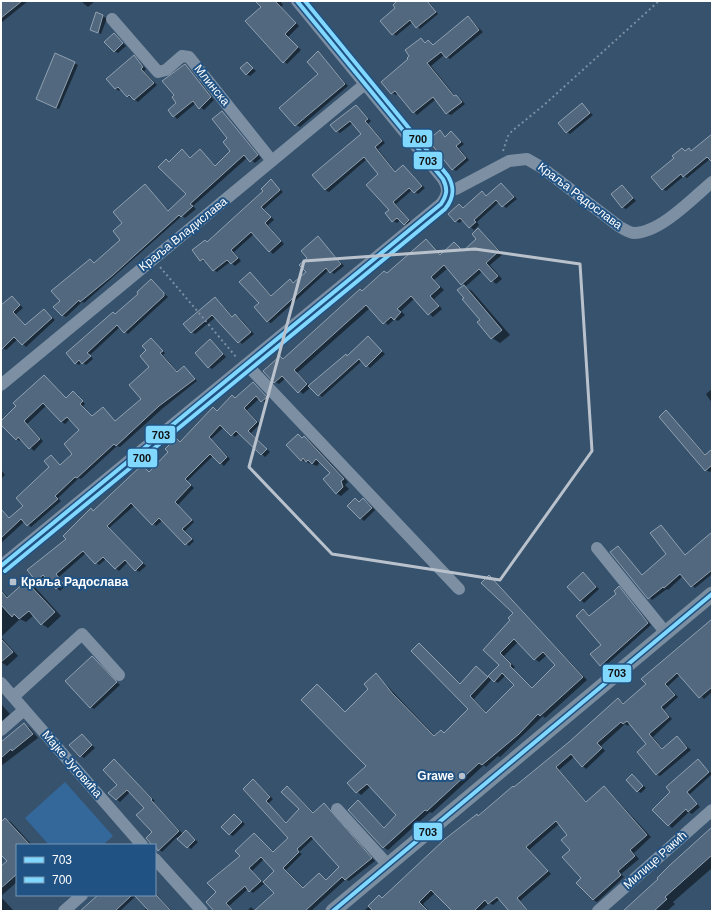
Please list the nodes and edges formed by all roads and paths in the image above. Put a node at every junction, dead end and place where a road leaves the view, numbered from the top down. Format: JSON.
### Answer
{"nodes":[{"id":1,"x":297,"y":1,"type":"edge"},
{"id":2,"x":659,"y":1,"type":"edge"},
{"id":3,"x":112,"y":19,"type":"dead end"},
{"id":4,"x":365,"y":84,"type":"junction"},
{"id":5,"x":272,"y":161,"type":"junction"},
{"id":6,"x":503,"y":163,"type":"junction"},
{"id":7,"x":712,"y":182,"type":"edge"},
{"id":8,"x":448,"y":191,"type":"junction"},
{"id":9,"x":152,"y":259,"type":"junction"},
{"id":10,"x":246,"y":366,"type":"junction"},
{"id":11,"x":1,"y":385,"type":"edge"},
{"id":12,"x":597,"y":548,"type":"dead end"},
{"id":13,"x":1,"y":566,"type":"edge"},
{"id":14,"x":459,"y":589,"type":"dead end"},
{"id":15,"x":712,"y":594,"type":"edge"},
{"id":16,"x":666,"y":633,"type":"junction"},
{"id":17,"x":119,"y":675,"type":"dead end"},
{"id":18,"x":1,"y":683,"type":"edge"},
{"id":19,"x":13,"y":697,"type":"junction"},
{"id":20,"x":24,"y":710,"type":"junction"},
{"id":21,"x":1,"y":730,"type":"edge"},
{"id":22,"x":337,"y":809,"type":"dead end"},
{"id":23,"x":712,"y":810,"type":"edge"},
{"id":24,"x":140,"y":844,"type":"edge"},
{"id":25,"x":156,"y":860,"type":"edge"},
{"id":26,"x":388,"y":865,"type":"junction"},
{"id":27,"x":81,"y":896,"type":"edge"},
{"id":28,"x":64,"y":911,"type":"edge"},
{"id":29,"x":202,"y":911,"type":"edge"},
{"id":30,"x":333,"y":911,"type":"edge"},
{"id":31,"x":598,"y":911,"type":"edge"}],
"edges":[{"from":1,"to":4,"type":"street"},
{"from":2,"to":6,"type":"path"},
{"from":3,"to":5,"type":"street","name":"Млинска"},
{"from":4,"to":5,"type":"street","name":"Краља Владислава"},
{"from":4,"to":8,"type":"street"},
{"from":5,"to":9,"type":"street","name":"Краља Владислава"},
{"from":6,"to":7,"type":"street","name":"Краља Радослава"},
{"from":6,"to":8,"type":"street","name":"Краља Радослава"},
{"from":8,"to":10,"type":"street"},
{"from":9,"to":10,"type":"path"},
{"from":9,"to":11,"type":"street","name":"Краља Владислава"},
{"from":10,"to":13,"type":"street"},
{"from":10,"to":14,"type":"street"},
{"from":12,"to":16,"type":"street"},
{"from":15,"to":16,"type":"main road"},
{"from":16,"to":26,"type":"main road"},
{"from":17,"to":19,"type":"street"},
{"from":18,"to":19,"type":"street","name":"Мајке Југовића"},
{"from":19,"to":20,"type":"street","name":"Мајке Југовића"},
{"from":20,"to":21,"type":"street"},
{"from":20,"to":24,"type":"street","name":"Мајке Југовића"},
{"from":22,"to":26,"type":"street"},
{"from":23,"to":31,"type":"street","name":"Милице Ракић"},
{"from":25,"to":29,"type":"street"},
{"from":26,"to":30,"type":"main road"},
{"from":27,"to":28,"type":"street"}]}
